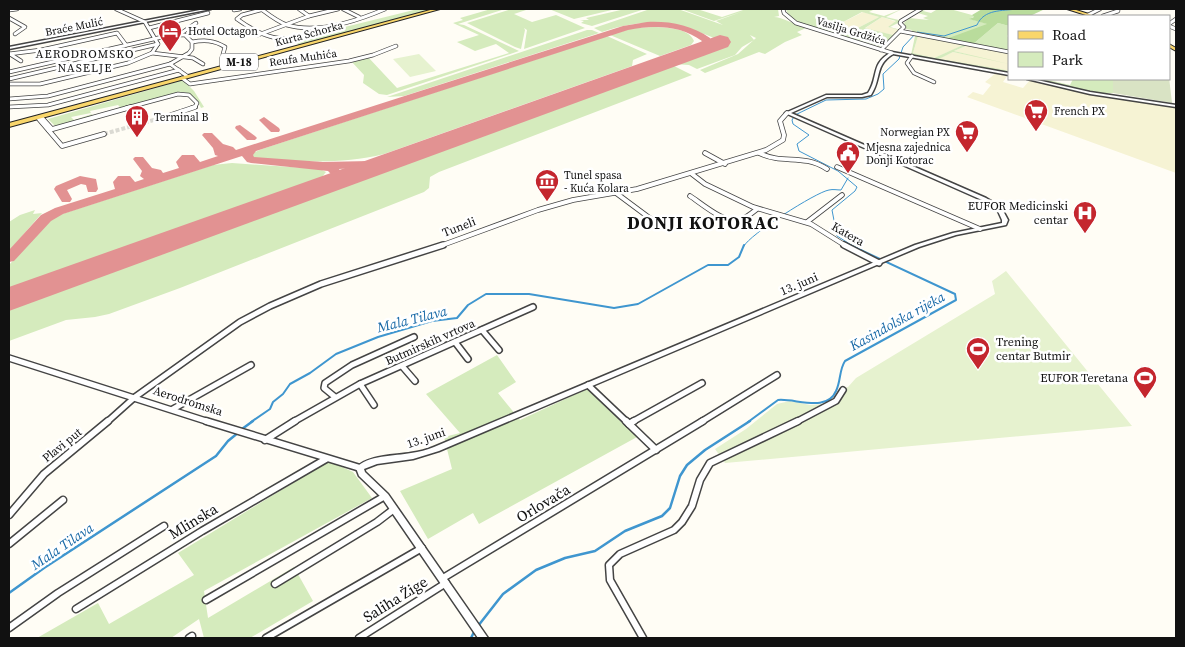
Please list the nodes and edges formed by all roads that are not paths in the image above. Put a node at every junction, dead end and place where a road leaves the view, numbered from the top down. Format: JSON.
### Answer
{"nodes":[{"id":1,"x":17,"y":9,"type":"edge"},
{"id":2,"x":116,"y":9,"type":"edge"},
{"id":3,"x":240,"y":9,"type":"edge"},
{"id":4,"x":262,"y":9,"type":"edge"},
{"id":5,"x":299,"y":9,"type":"edge"},
{"id":6,"x":338,"y":9,"type":"edge"},
{"id":7,"x":343,"y":9,"type":"edge"},
{"id":8,"x":385,"y":9,"type":"edge"},
{"id":9,"x":438,"y":9,"type":"edge"},
{"id":10,"x":783,"y":9,"type":"edge"},
{"id":11,"x":920,"y":9,"type":"edge"},
{"id":12,"x":1068,"y":9,"type":"edge"},
{"id":13,"x":1100,"y":9,"type":"edge"},
{"id":14,"x":1118,"y":9,"type":"edge"},
{"id":15,"x":9,"y":10,"type":"edge"},
{"id":16,"x":200,"y":10,"type":"edge"},
{"id":17,"x":234,"y":10,"type":"dead end"},
{"id":18,"x":208,"y":11,"type":"edge"},
{"id":19,"x":1090,"y":15,"type":"edge"},
{"id":20,"x":1106,"y":15,"type":"edge"},
{"id":21,"x":309,"y":16,"type":"junction"},
{"id":22,"x":360,"y":17,"type":"junction"},
{"id":23,"x":9,"y":18,"type":"edge"},
{"id":24,"x":145,"y":22,"type":"junction"},
{"id":25,"x":196,"y":23,"type":"dead end"},
{"id":26,"x":285,"y":24,"type":"junction"},
{"id":27,"x":149,"y":28,"type":"junction"},
{"id":28,"x":900,"y":31,"type":"junction"},
{"id":29,"x":15,"y":34,"type":"dead end"},
{"id":30,"x":180,"y":34,"type":"junction"},
{"id":31,"x":258,"y":35,"type":"junction"},
{"id":32,"x":315,"y":35,"type":"dead end"},
{"id":33,"x":155,"y":38,"type":"junction"},
{"id":34,"x":192,"y":42,"type":"junction"},
{"id":35,"x":158,"y":44,"type":"junction"},
{"id":36,"x":126,"y":45,"type":"junction"},
{"id":37,"x":396,"y":46,"type":"dead end"},
{"id":38,"x":9,"y":48,"type":"edge"},
{"id":39,"x":881,"y":50,"type":"junction"},
{"id":40,"x":1008,"y":52,"type":"edge"},
{"id":41,"x":152,"y":53,"type":"junction"},
{"id":42,"x":892,"y":53,"type":"junction"},
{"id":43,"x":9,"y":54,"type":"edge"},
{"id":44,"x":224,"y":54,"type":"dead end"},
{"id":45,"x":910,"y":56,"type":"junction"},
{"id":46,"x":184,"y":57,"type":"junction"},
{"id":47,"x":21,"y":61,"type":"dead end"},
{"id":48,"x":170,"y":64,"type":"junction"},
{"id":49,"x":203,"y":64,"type":"dead end"},
{"id":50,"x":179,"y":70,"type":"junction"},
{"id":51,"x":9,"y":72,"type":"edge"},
{"id":52,"x":1008,"y":74,"type":"edge"},
{"id":53,"x":184,"y":77,"type":"junction"},
{"id":54,"x":9,"y":79,"type":"edge"},
{"id":55,"x":1033,"y":80,"type":"edge"},
{"id":56,"x":934,"y":82,"type":"dead end"},
{"id":57,"x":9,"y":84,"type":"edge"},
{"id":58,"x":9,"y":100,"type":"edge"},
{"id":59,"x":1176,"y":106,"type":"edge"},
{"id":60,"x":9,"y":107,"type":"edge"},
{"id":61,"x":789,"y":114,"type":"junction"},
{"id":62,"x":168,"y":116,"type":"tunnel mouth"},
{"id":63,"x":43,"y":118,"type":"junction"},
{"id":64,"x":9,"y":125,"type":"edge"},
{"id":65,"x":49,"y":130,"type":"junction"},
{"id":66,"x":104,"y":134,"type":"tunnel mouth"},
{"id":67,"x":706,"y":153,"type":"dead end"},
{"id":68,"x":759,"y":153,"type":"junction"},
{"id":69,"x":725,"y":164,"type":"junction"},
{"id":70,"x":837,"y":167,"type":"dead end"},
{"id":71,"x":827,"y":169,"type":"dead end"},
{"id":72,"x":692,"y":174,"type":"junction"},
{"id":73,"x":616,"y":193,"type":"junction"},
{"id":74,"x":842,"y":195,"type":"dead end"},
{"id":75,"x":690,"y":196,"type":"dead end"},
{"id":76,"x":757,"y":209,"type":"junction"},
{"id":77,"x":651,"y":219,"type":"dead end"},
{"id":78,"x":807,"y":222,"type":"junction"},
{"id":79,"x":980,"y":229,"type":"junction"},
{"id":80,"x":883,"y":261,"type":"junction"},
{"id":81,"x":534,"y":307,"type":"dead end"},
{"id":82,"x":482,"y":330,"type":"junction"},
{"id":83,"x":414,"y":337,"type":"dead end"},
{"id":84,"x":455,"y":342,"type":"junction"},
{"id":85,"x":499,"y":350,"type":"dead end"},
{"id":86,"x":9,"y":358,"type":"edge"},
{"id":87,"x":468,"y":359,"type":"dead end"},
{"id":88,"x":251,"y":365,"type":"dead end"},
{"id":89,"x":402,"y":366,"type":"junction"},
{"id":90,"x":777,"y":375,"type":"dead end"},
{"id":91,"x":415,"y":381,"type":"dead end"},
{"id":92,"x":702,"y":383,"type":"dead end"},
{"id":93,"x":360,"y":384,"type":"junction"},
{"id":94,"x":588,"y":385,"type":"junction"},
{"id":95,"x":844,"y":390,"type":"dead end"},
{"id":96,"x":135,"y":397,"type":"junction"},
{"id":97,"x":335,"y":397,"type":"junction"},
{"id":98,"x":374,"y":405,"type":"dead end"},
{"id":99,"x":173,"y":409,"type":"junction"},
{"id":100,"x":629,"y":424,"type":"junction"},
{"id":101,"x":265,"y":440,"type":"junction"},
{"id":102,"x":656,"y":450,"type":"junction"},
{"id":103,"x":326,"y":459,"type":"junction"},
{"id":104,"x":360,"y":468,"type":"junction"},
{"id":105,"x":385,"y":496,"type":"junction"},
{"id":106,"x":63,"y":500,"type":"dead end"},
{"id":107,"x":394,"y":509,"type":"junction"},
{"id":108,"x":9,"y":515,"type":"edge"},
{"id":109,"x":164,"y":526,"type":"dead end"},
{"id":110,"x":9,"y":544,"type":"edge"},
{"id":111,"x":422,"y":548,"type":"junction"},
{"id":112,"x":444,"y":581,"type":"junction"},
{"id":113,"x":274,"y":584,"type":"dead end"},
{"id":114,"x":206,"y":600,"type":"dead end"},
{"id":115,"x":76,"y":609,"type":"dead end"},
{"id":116,"x":9,"y":628,"type":"edge"},
{"id":117,"x":266,"y":638,"type":"edge"},
{"id":118,"x":359,"y":638,"type":"edge"},
{"id":119,"x":483,"y":638,"type":"edge"},
{"id":120,"x":643,"y":638,"type":"edge"}],
"edges":[{"from":1,"to":15,"type":"street"},
{"from":2,"to":24,"type":"street"},
{"from":3,"to":17,"type":"street"},
{"from":4,"to":26,"type":"street"},
{"from":4,"to":31,"type":"street"},
{"from":5,"to":21,"type":"street"},
{"from":6,"to":21,"type":"street"},
{"from":7,"to":22,"type":"street"},
{"from":8,"to":22,"type":"street"},
{"from":9,"to":53,"type":"main road","name":"Kurta Schorka","number":"M-18"},
{"from":10,"to":39,"type":"street","name":"Vasilja Grdžića"},
{"from":11,"to":28,"type":"street"},
{"from":12,"to":19,"type":"main road"},
{"from":13,"to":19,"type":"street"},
{"from":14,"to":20,"type":"street"},
{"from":16,"to":18,"type":"street","name":"Braće Mulić"},
{"from":16,"to":24,"type":"street","name":"Braće Mulić"},
{"from":18,"to":27,"type":"street"},
{"from":21,"to":26,"type":"street"},
{"from":22,"to":26,"type":"street"},
{"from":23,"to":29,"type":"street"},
{"from":24,"to":27,"type":"street"},
{"from":24,"to":38,"type":"street","name":"Braće Mulić"},
{"from":25,"to":30,"type":"street"},
{"from":26,"to":31,"type":"street"},
{"from":27,"to":33,"type":"street"},
{"from":28,"to":39,"type":"street"},
{"from":28,"to":40,"type":"street"},
{"from":30,"to":33,"type":"street"},
{"from":30,"to":34,"type":"street"},
{"from":31,"to":32,"type":"street"},
{"from":33,"to":35,"type":"street"},
{"from":33,"to":36,"type":"street"},
{"from":34,"to":44,"type":"street"},
{"from":34,"to":46,"type":"street"},
{"from":35,"to":41,"type":"street"},
{"from":35,"to":54,"type":"street"},
{"from":36,"to":43,"type":"street"},
{"from":36,"to":51,"type":"street"},
{"from":37,"to":53,"type":"street","name":"Reufa Muhića"},
{"from":39,"to":42,"type":"street","name":"Vasilja Grdžića"},
{"from":41,"to":46,"type":"street"},
{"from":41,"to":57,"type":"street"},
{"from":42,"to":45,"type":"street"},
{"from":42,"to":61,"type":"street"},
{"from":43,"to":47,"type":"street"},
{"from":45,"to":52,"type":"street"},
{"from":45,"to":56,"type":"street"},
{"from":46,"to":48,"type":"street"},
{"from":46,"to":49,"type":"street"},
{"from":48,"to":50,"type":"street"},
{"from":48,"to":58,"type":"street"},
{"from":50,"to":53,"type":"street"},
{"from":50,"to":60,"type":"street"},
{"from":53,"to":63,"type":"main road","name":"Kurta Schorka","number":"M-18"},
{"from":55,"to":59,"type":"street"},
{"from":61,"to":68,"type":"street","name":"Tuneli"},
{"from":61,"to":79,"type":"street","name":"13. juni"},
{"from":62,"to":65,"type":"street"},
{"from":63,"to":64,"type":"main road","name":"Kurta Schorka"},
{"from":63,"to":65,"type":"street"},
{"from":65,"to":66,"type":"street"},
{"from":67,"to":69,"type":"street"},
{"from":68,"to":69,"type":"street","name":"Tuneli"},
{"from":68,"to":71,"type":"street"},
{"from":69,"to":72,"type":"street","name":"Tuneli"},
{"from":70,"to":79,"type":"street"},
{"from":72,"to":73,"type":"street","name":"Tuneli"},
{"from":72,"to":76,"type":"street","name":"Katera"},
{"from":73,"to":77,"type":"street"},
{"from":73,"to":96,"type":"street","name":"Tuneli"},
{"from":74,"to":78,"type":"street","name":"Katera"},
{"from":75,"to":76,"type":"street"},
{"from":76,"to":78,"type":"street","name":"Katera"},
{"from":78,"to":80,"type":"street","name":"Katera"},
{"from":79,"to":80,"type":"street","name":"13. juni"},
{"from":80,"to":94,"type":"street","name":"13. juni"},
{"from":81,"to":82,"type":"street","name":"Butmirskih vrtova"},
{"from":82,"to":84,"type":"street","name":"Butmirskih vrtova"},
{"from":82,"to":85,"type":"street"},
{"from":83,"to":97,"type":"street","name":"Butmirskih vrtova"},
{"from":84,"to":87,"type":"street"},
{"from":84,"to":89,"type":"street","name":"Butmirskih vrtova"},
{"from":86,"to":96,"type":"street","name":"Aerodromska"},
{"from":88,"to":99,"type":"street"},
{"from":89,"to":91,"type":"street"},
{"from":89,"to":93,"type":"street","name":"Butmirskih vrtova"},
{"from":90,"to":102,"type":"street","name":"Orlovača"},
{"from":92,"to":100,"type":"street"},
{"from":93,"to":97,"type":"street","name":"Butmirskih vrtova"},
{"from":93,"to":98,"type":"street"},
{"from":94,"to":100,"type":"street"},
{"from":94,"to":104,"type":"street","name":"13. juni"},
{"from":95,"to":120,"type":"street"},
{"from":96,"to":99,"type":"street","name":"Aerodromska"},
{"from":96,"to":108,"type":"street","name":"Plavi put"},
{"from":97,"to":101,"type":"street","name":"Butmirskih vrtova"},
{"from":99,"to":101,"type":"street","name":"Aerodromska"},
{"from":100,"to":102,"type":"street"},
{"from":101,"to":103,"type":"street","name":"Aerodromska"},
{"from":102,"to":112,"type":"street","name":"Orlovača"},
{"from":103,"to":104,"type":"street","name":"Aerodromska"},
{"from":103,"to":115,"type":"street","name":"Mlinska"},
{"from":104,"to":105,"type":"street"},
{"from":105,"to":107,"type":"street"},
{"from":105,"to":114,"type":"street"},
{"from":106,"to":110,"type":"street"},
{"from":107,"to":111,"type":"street"},
{"from":107,"to":113,"type":"street"},
{"from":109,"to":116,"type":"street","name":"Mlinska"},
{"from":111,"to":112,"type":"street"},
{"from":111,"to":117,"type":"street"},
{"from":112,"to":118,"type":"street","name":"Saliha Žige"},
{"from":112,"to":119,"type":"street"}]}
